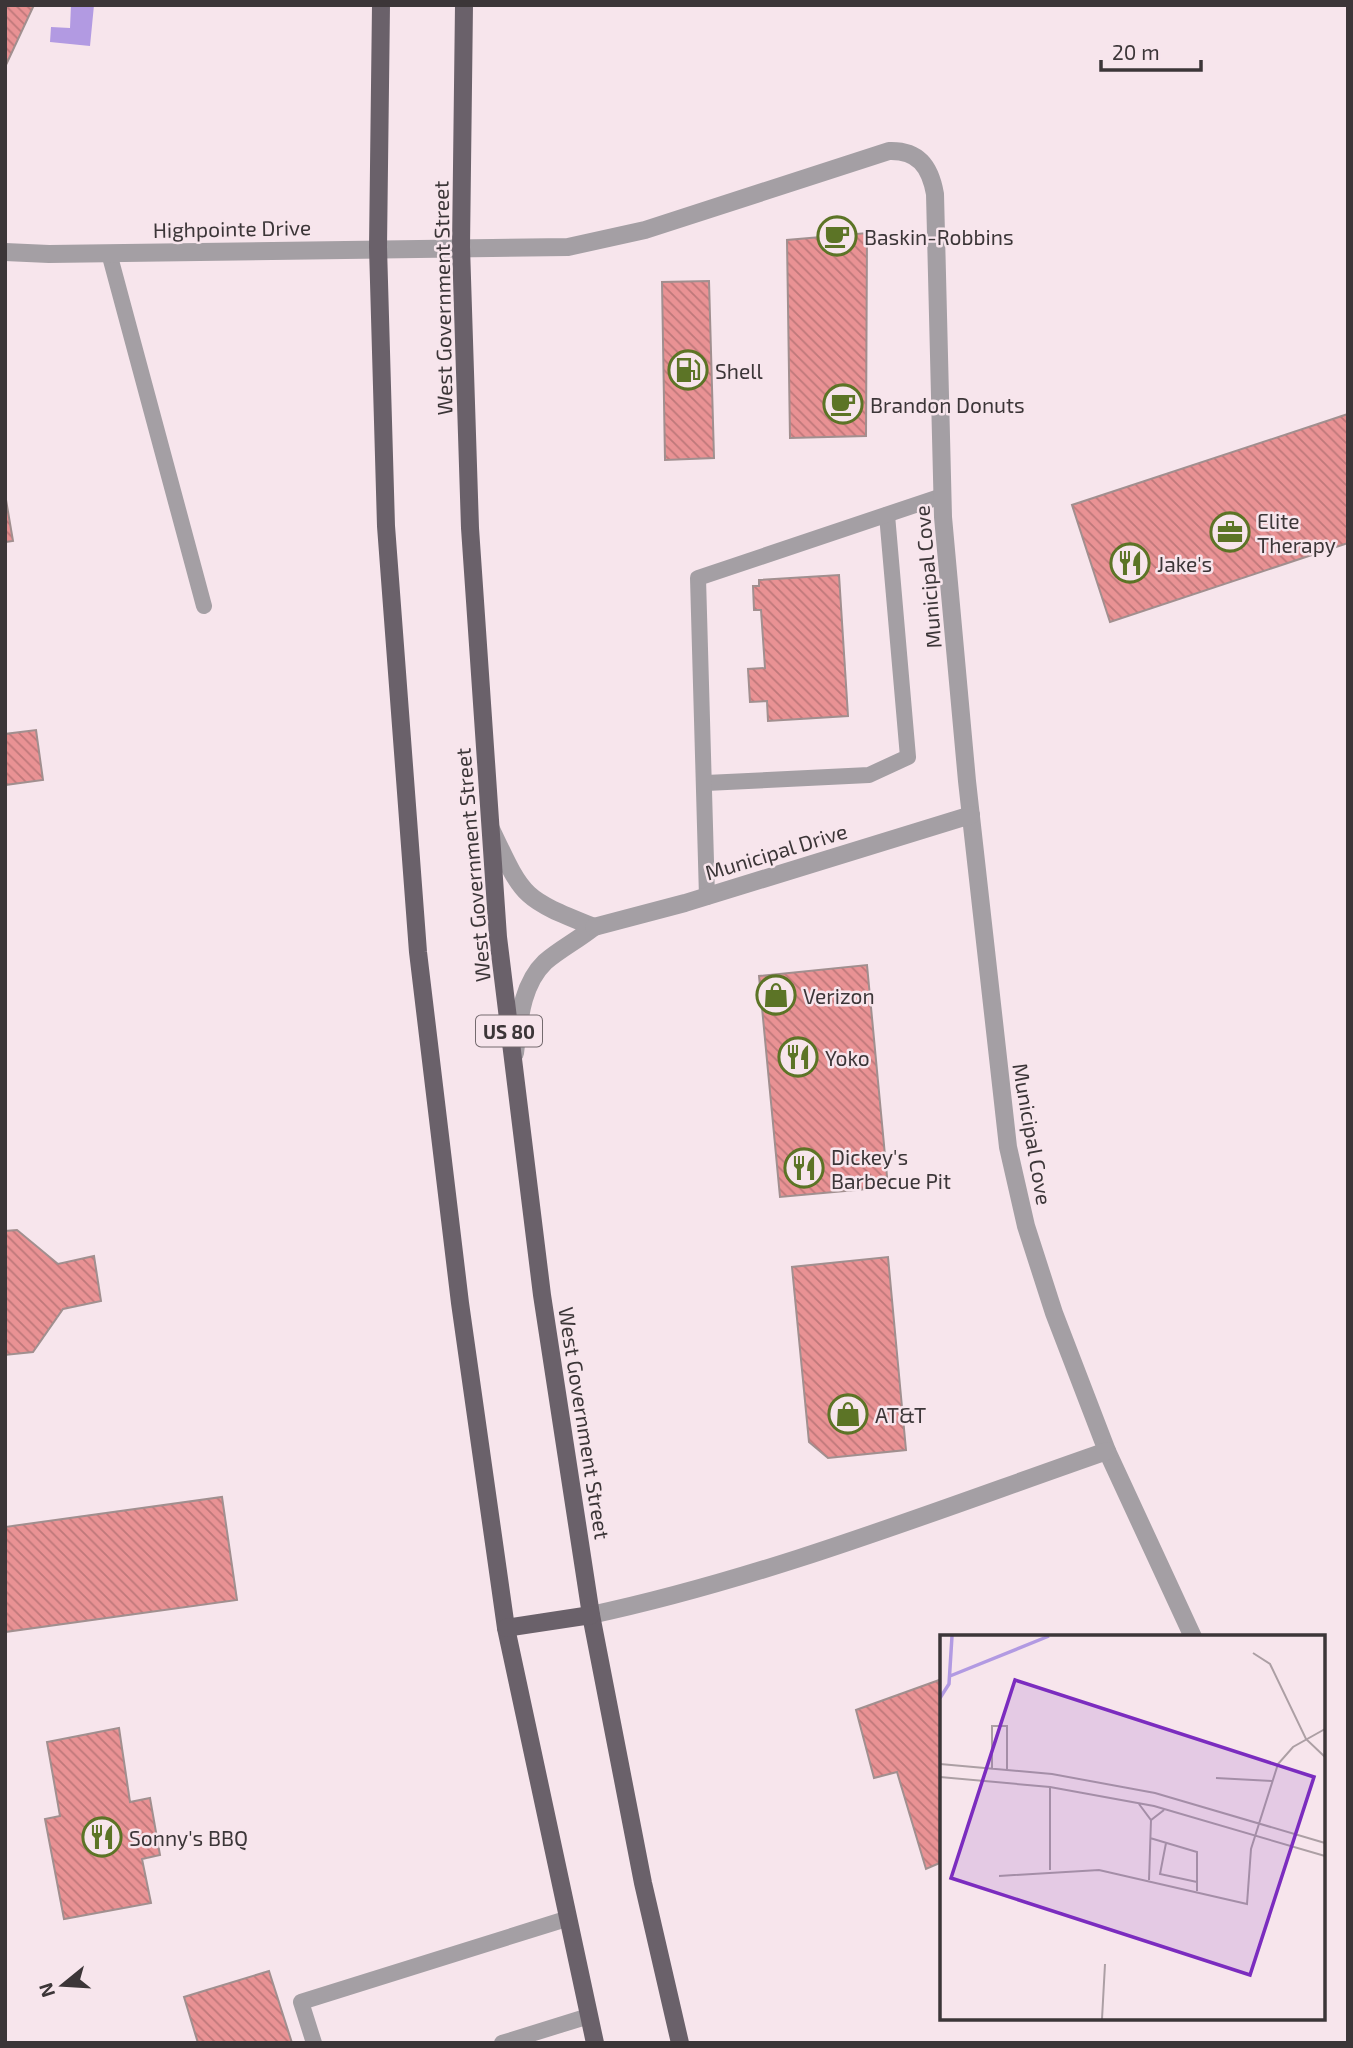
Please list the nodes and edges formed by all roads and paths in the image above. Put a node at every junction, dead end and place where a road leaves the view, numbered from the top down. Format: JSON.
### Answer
{"nodes":[{"id":1,"x":382,"y":5,"type":"edge"},
{"id":2,"x":464,"y":5,"type":"edge"},
{"id":3,"x":378,"y":247,"type":"junction"},
{"id":4,"x":461,"y":247,"type":"junction"},
{"id":5,"x":5,"y":252,"type":"edge"},
{"id":6,"x":109,"y":253,"type":"junction"},
{"id":7,"x":942,"y":496,"type":"junction"},
{"id":8,"x":887,"y":515,"type":"junction"},
{"id":9,"x":204,"y":606,"type":"dead end"},
{"id":10,"x":706,"y":783,"type":"junction"},
{"id":11,"x":971,"y":815,"type":"junction"},
{"id":12,"x":491,"y":828,"type":"junction"},
{"id":13,"x":707,"y":897,"type":"junction"},
{"id":14,"x":594,"y":928,"type":"junction"},
{"id":15,"x":513,"y":1064,"type":"junction"},
{"id":16,"x":1107,"y":1451,"type":"junction"},
{"id":17,"x":591,"y":1615,"type":"junction"},
{"id":18,"x":506,"y":1628,"type":"junction"},
{"id":19,"x":1192,"y":1635,"type":"edge"},
{"id":20,"x":566,"y":1919,"type":"junction"},
{"id":21,"x":589,"y":2016,"type":"junction"},
{"id":22,"x":314,"y":2043,"type":"edge"},
{"id":23,"x":502,"y":2043,"type":"edge"},
{"id":24,"x":596,"y":2043,"type":"edge"},
{"id":25,"x":680,"y":2043,"type":"edge"}],
"edges":[{"from":1,"to":3,"type":"main road"},
{"from":2,"to":4,"type":"main road","name":"West Government Street","number":"US 80"},
{"from":3,"to":4,"type":"street","name":"Highpointe Drive"},
{"from":3,"to":6,"type":"street","name":"Highpointe Drive"},
{"from":3,"to":18,"type":"main road"},
{"from":4,"to":7,"type":"street","name":"Municipal Cove"},
{"from":4,"to":12,"type":"main road","name":"West Government Street","number":"US 80"},
{"from":5,"to":6,"type":"street","name":"Highpointe Drive"},
{"from":6,"to":9,"type":"lane"},
{"from":7,"to":8,"type":"lane"},
{"from":7,"to":11,"type":"street","name":"Municipal Cove"},
{"from":8,"to":10,"type":"lane"},
{"from":8,"to":10,"type":"lane"},
{"from":10,"to":13,"type":"lane"},
{"from":11,"to":13,"type":"street","name":"Municipal Drive"},
{"from":11,"to":16,"type":"street","name":"Municipal Cove"},
{"from":12,"to":14,"type":"street"},
{"from":12,"to":15,"type":"main road","name":"West Government Street","number":"US 80"},
{"from":13,"to":14,"type":"street","name":"Municipal Drive"},
{"from":14,"to":15,"type":"street","name":"Municipal Drive"},
{"from":15,"to":17,"type":"main road","name":"West Government Street","number":"US 80"},
{"from":16,"to":17,"type":"street"},
{"from":16,"to":19,"type":"street","name":"Municipal Cove"},
{"from":17,"to":18,"type":"main road"},
{"from":17,"to":25,"type":"main road","name":"West Government Street","number":"US 80"},
{"from":18,"to":20,"type":"main road"},
{"from":20,"to":21,"type":"main road"},
{"from":20,"to":22,"type":"lane"},
{"from":21,"to":23,"type":"lane"},
{"from":21,"to":24,"type":"main road"}]}
